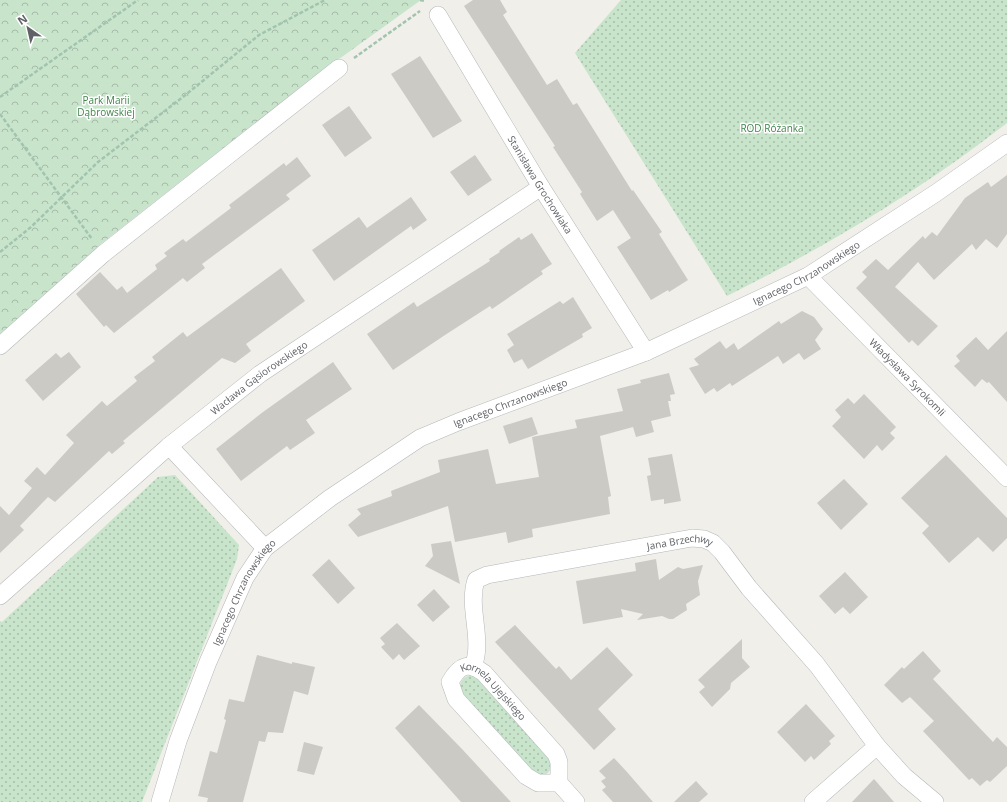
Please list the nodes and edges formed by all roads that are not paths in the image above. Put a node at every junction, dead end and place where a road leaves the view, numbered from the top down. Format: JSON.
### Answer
{"nodes":[{"id":1,"x":432,"y":11,"type":"road end"},
{"id":2,"x":339,"y":68,"type":"road end"},
{"id":3,"x":1007,"y":143,"type":"edge"},
{"id":4,"x":541,"y":187,"type":"junction"},
{"id":5,"x":808,"y":276,"type":"junction"},
{"id":6,"x":0,"y":346,"type":"edge"},
{"id":7,"x":646,"y":352,"type":"junction"},
{"id":8,"x":169,"y":446,"type":"junction"},
{"id":9,"x":1007,"y":478,"type":"edge"},
{"id":10,"x":266,"y":548,"type":"junction"},
{"id":11,"x":0,"y":596,"type":"edge"},
{"id":12,"x":473,"y":667,"type":"junction"},
{"id":13,"x":877,"y":746,"type":"junction"},
{"id":14,"x":559,"y":784,"type":"junction"},
{"id":15,"x":160,"y":802,"type":"edge"},
{"id":16,"x":576,"y":802,"type":"edge"},
{"id":17,"x":813,"y":802,"type":"edge"},
{"id":18,"x":935,"y":802,"type":"edge"}],
"edges":[{"from":1,"to":4,"type":"street","name":"Stanisława Grochowiaka"},
{"from":2,"to":6,"type":"street"},
{"from":3,"to":5,"type":"street","name":"Ignacego Chrzanowskiego"},
{"from":4,"to":7,"type":"street","name":"Stanisława Grochowiaka"},
{"from":4,"to":8,"type":"street","name":"Wacława Gąsiorowskiego"},
{"from":5,"to":7,"type":"street","name":"Ignacego Chrzanowskiego"},
{"from":5,"to":9,"type":"street","name":"Władysława Syrokomli"},
{"from":7,"to":10,"type":"street","name":"Ignacego Chrzanowskiego"},
{"from":8,"to":10,"type":"street"},
{"from":8,"to":11,"type":"street","name":"Wacława Gąsiorowskiego"},
{"from":10,"to":15,"type":"street","name":"Ignacego Chrzanowskiego"},
{"from":12,"to":13,"type":"street","name":"Jana Brzechwy"},
{"from":12,"to":14,"type":"street","name":"Kornela Ujejskiego"},
{"from":12,"to":14,"type":"street","name":"Kornela Ujejskiego"},
{"from":13,"to":17,"type":"street"},
{"from":13,"to":18,"type":"street","name":"Jana Brzechwy"},
{"from":14,"to":16,"type":"street"}]}
